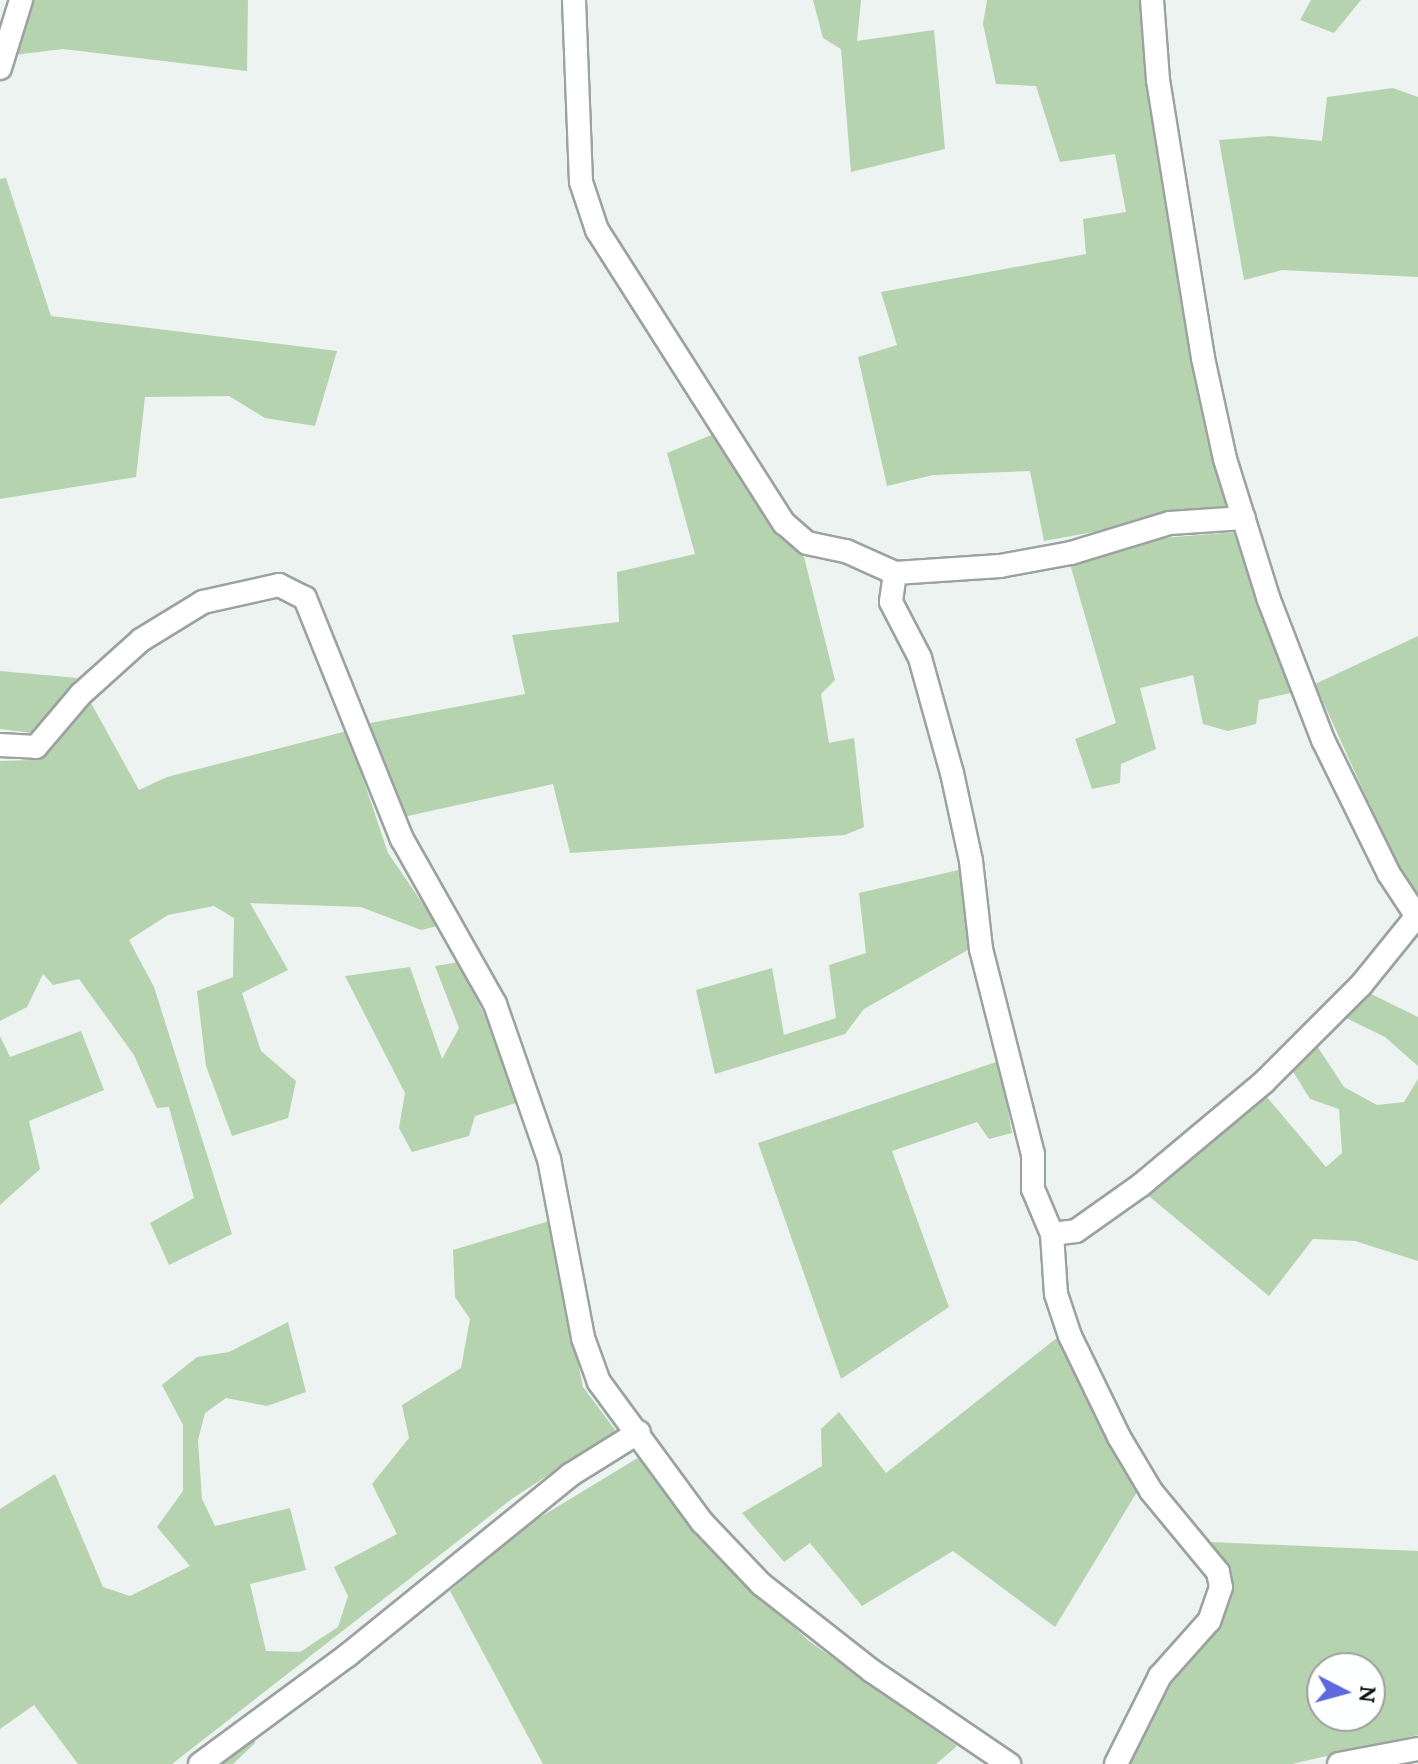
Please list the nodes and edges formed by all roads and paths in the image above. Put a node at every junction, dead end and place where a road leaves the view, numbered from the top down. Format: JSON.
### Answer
{"nodes":[{"id":1,"x":21,"y":0,"type":"edge"},
{"id":2,"x":574,"y":0,"type":"edge"},
{"id":3,"x":1152,"y":0,"type":"edge"},
{"id":4,"x":0,"y":68,"type":"edge"},
{"id":5,"x":1244,"y":518,"type":"junction"},
{"id":6,"x":895,"y":573,"type":"junction"},
{"id":7,"x":0,"y":745,"type":"edge"},
{"id":8,"x":1417,"y":917,"type":"edge"},
{"id":9,"x":1052,"y":1234,"type":"junction"},
{"id":10,"x":639,"y":1432,"type":"junction"},
{"id":11,"x":1418,"y":1749,"type":"edge"},
{"id":12,"x":200,"y":1764,"type":"edge"},
{"id":13,"x":1009,"y":1764,"type":"edge"},
{"id":14,"x":1116,"y":1764,"type":"edge"},
{"id":15,"x":1339,"y":1764,"type":"edge"}],
"edges":[{"from":1,"to":4,"type":"street"},
{"from":2,"to":6,"type":"street"},
{"from":3,"to":5,"type":"street"},
{"from":5,"to":6,"type":"street"},
{"from":5,"to":8,"type":"street"},
{"from":6,"to":9,"type":"street"},
{"from":7,"to":10,"type":"street"},
{"from":8,"to":9,"type":"street"},
{"from":9,"to":14,"type":"street"},
{"from":10,"to":12,"type":"street"},
{"from":10,"to":13,"type":"street"},
{"from":11,"to":15,"type":"street"}]}
